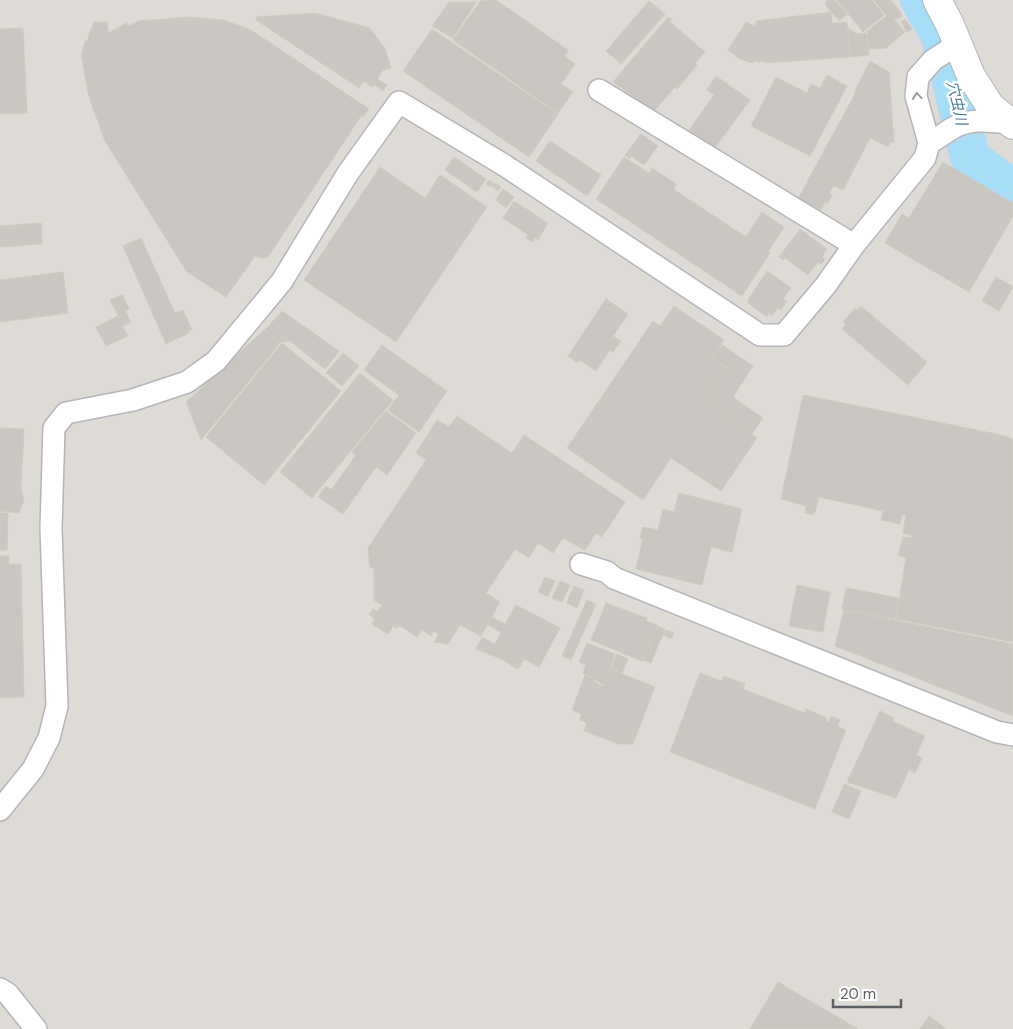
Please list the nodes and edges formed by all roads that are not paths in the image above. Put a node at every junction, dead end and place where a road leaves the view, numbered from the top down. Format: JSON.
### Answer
{"nodes":[{"id":1,"x":937,"y":0,"type":"edge"},
{"id":2,"x":958,"y":44,"type":"junction"},
{"id":3,"x":599,"y":90,"type":"dead end"},
{"id":4,"x":1012,"y":124,"type":"edge"},
{"id":5,"x":929,"y":143,"type":"junction"},
{"id":6,"x":854,"y":245,"type":"junction"},
{"id":7,"x":581,"y":564,"type":"dead end"},
{"id":8,"x":1013,"y":735,"type":"edge"},
{"id":9,"x":0,"y":810,"type":"edge"},
{"id":10,"x":0,"y":989,"type":"edge"},
{"id":11,"x":36,"y":1029,"type":"edge"}],
"edges":[{"from":1,"to":2,"type":"street"},
{"from":2,"to":4,"type":"street"},
{"from":5,"to":2,"type":"street","one_way":true},
{"from":3,"to":6,"type":"street"},
{"from":4,"to":5,"type":"street"},
{"from":5,"to":6,"type":"street"},
{"from":6,"to":9,"type":"street"},
{"from":7,"to":8,"type":"street"},
{"from":10,"to":11,"type":"street"}]}
